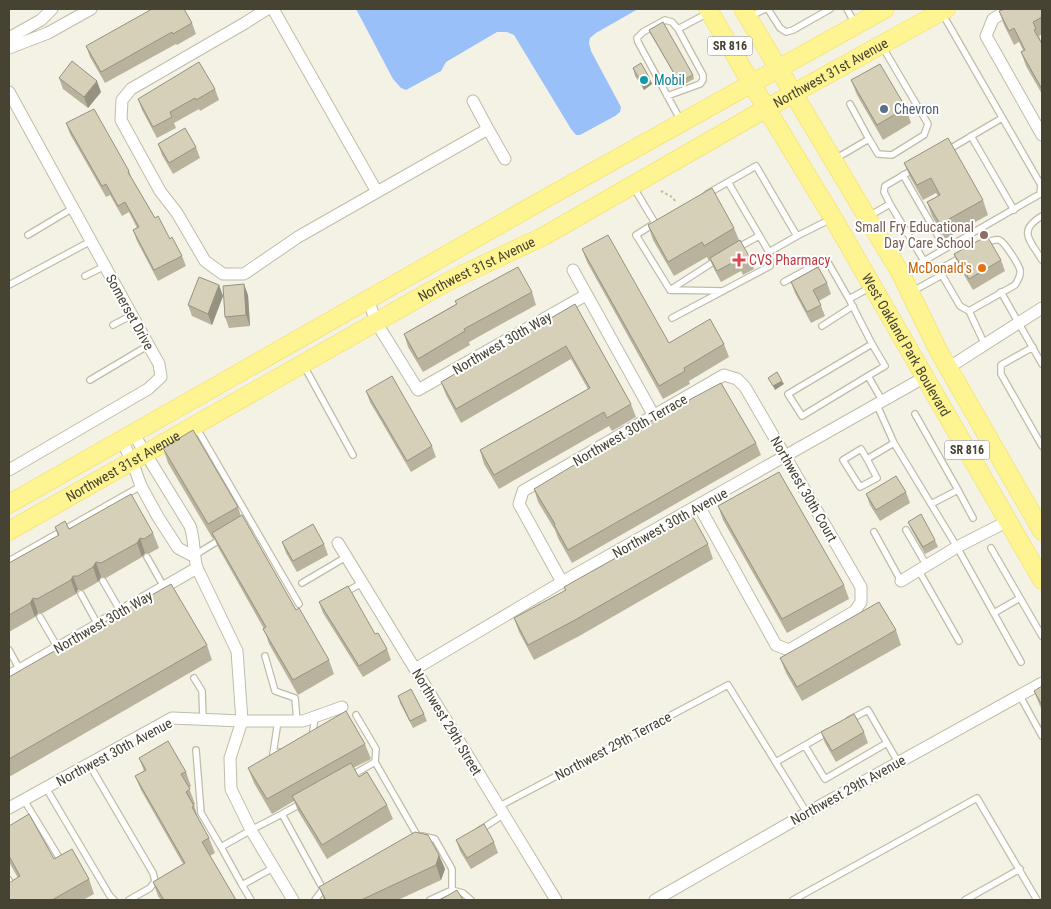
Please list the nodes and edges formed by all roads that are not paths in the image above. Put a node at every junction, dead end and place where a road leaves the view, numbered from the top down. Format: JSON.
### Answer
{"nodes":[{"id":1,"x":51,"y":9,"type":"edge"},
{"id":2,"x":91,"y":9,"type":"edge"},
{"id":3,"x":267,"y":9,"type":"edge"},
{"id":4,"x":273,"y":9,"type":"edge"},
{"id":5,"x":767,"y":9,"type":"edge"},
{"id":6,"x":830,"y":9,"type":"edge"},
{"id":7,"x":847,"y":9,"type":"edge"},
{"id":8,"x":885,"y":9,"type":"edge"},
{"id":9,"x":1010,"y":9,"type":"edge"},
{"id":10,"x":709,"y":10,"type":"edge"},
{"id":11,"x":943,"y":10,"type":"edge"},
{"id":12,"x":746,"y":13,"type":"edge"},
{"id":13,"x":39,"y":18,"type":"junction"},
{"id":14,"x":856,"y":26,"type":"junction"},
{"id":15,"x":678,"y":29,"type":"junction"},
{"id":16,"x":48,"y":33,"type":"junction"},
{"id":17,"x":9,"y":36,"type":"edge"},
{"id":18,"x":881,"y":46,"type":"junction"},
{"id":19,"x":9,"y":48,"type":"edge"},
{"id":20,"x":779,"y":68,"type":"junction"},
{"id":21,"x":751,"y":84,"type":"junction"},
{"id":22,"x":9,"y":92,"type":"edge"},
{"id":23,"x":793,"y":94,"type":"junction"},
{"id":24,"x":667,"y":96,"type":"junction"},
{"id":25,"x":473,"y":101,"type":"dead end"},
{"id":26,"x":850,"y":104,"type":"dead end"},
{"id":27,"x":767,"y":108,"type":"junction"},
{"id":28,"x":13,"y":110,"type":"edge"},
{"id":29,"x":1002,"y":118,"type":"junction"},
{"id":30,"x":682,"y":123,"type":"junction"},
{"id":31,"x":488,"y":129,"type":"junction"},
{"id":32,"x":1042,"y":135,"type":"edge"},
{"id":33,"x":972,"y":136,"type":"junction"},
{"id":34,"x":869,"y":139,"type":"junction"},
{"id":35,"x":946,"y":151,"type":"edge"},
{"id":36,"x":505,"y":159,"type":"dead end"},
{"id":37,"x":833,"y":160,"type":"junction"},
{"id":38,"x":920,"y":166,"type":"edge"},
{"id":39,"x":903,"y":175,"type":"junction"},
{"id":40,"x":728,"y":182,"type":"junction"},
{"id":41,"x":633,"y":185,"type":"junction"},
{"id":42,"x":377,"y":192,"type":"junction"},
{"id":43,"x":704,"y":196,"type":"edge"},
{"id":44,"x":890,"y":204,"type":"junction"},
{"id":45,"x":73,"y":208,"type":"junction"},
{"id":46,"x":1014,"y":210,"type":"junction"},
{"id":47,"x":1042,"y":216,"type":"edge"},
{"id":48,"x":867,"y":217,"type":"junction"},
{"id":49,"x":663,"y":218,"type":"edge"},
{"id":50,"x":833,"y":218,"type":"junction"},
{"id":51,"x":655,"y":223,"type":"junction"},
{"id":52,"x":28,"y":235,"type":"dead end"},
{"id":53,"x":759,"y":236,"type":"junction"},
{"id":54,"x":797,"y":236,"type":"junction"},
{"id":55,"x":91,"y":241,"type":"junction"},
{"id":56,"x":946,"y":248,"type":"junction"},
{"id":57,"x":735,"y":250,"type":"edge"},
{"id":58,"x":975,"y":250,"type":"edge"},
{"id":59,"x":769,"y":252,"type":"junction"},
{"id":60,"x":727,"y":254,"type":"edge"},
{"id":61,"x":967,"y":254,"type":"edge"},
{"id":62,"x":1042,"y":260,"type":"edge"},
{"id":63,"x":924,"y":261,"type":"junction"},
{"id":64,"x":105,"y":266,"type":"junction"},
{"id":65,"x":572,"y":270,"type":"dead end"},
{"id":66,"x":901,"y":274,"type":"junction"},
{"id":67,"x":85,"y":276,"type":"dead end"},
{"id":68,"x":942,"y":276,"type":"junction"},
{"id":69,"x":784,"y":282,"type":"dead end"},
{"id":70,"x":9,"y":285,"type":"edge"},
{"id":71,"x":873,"y":286,"type":"junction"},
{"id":72,"x":670,"y":290,"type":"junction"},
{"id":73,"x":725,"y":291,"type":"junction"},
{"id":74,"x":909,"y":292,"type":"junction"},
{"id":75,"x":1001,"y":292,"type":"junction"},
{"id":76,"x":586,"y":295,"type":"junction"},
{"id":77,"x":368,"y":299,"type":"junction"},
{"id":78,"x":849,"y":299,"type":"junction"},
{"id":79,"x":853,"y":306,"type":"junction"},
{"id":80,"x":1042,"y":308,"type":"edge"},
{"id":81,"x":969,"y":311,"type":"junction"},
{"id":82,"x":132,"y":315,"type":"junction"},
{"id":83,"x":672,"y":318,"type":"dead end"},
{"id":84,"x":376,"y":322,"type":"junction"},
{"id":85,"x":114,"y":324,"type":"dead end"},
{"id":86,"x":1019,"y":324,"type":"junction"},
{"id":87,"x":822,"y":326,"type":"dead end"},
{"id":88,"x":872,"y":344,"type":"junction"},
{"id":89,"x":985,"y":345,"type":"junction"},
{"id":90,"x":149,"y":346,"type":"junction"},
{"id":91,"x":908,"y":346,"type":"junction"},
{"id":92,"x":1032,"y":347,"type":"junction"},
{"id":93,"x":303,"y":364,"type":"junction"},
{"id":94,"x":1042,"y":364,"type":"edge"},
{"id":95,"x":948,"y":368,"type":"junction"},
{"id":96,"x":868,"y":376,"type":"junction"},
{"id":97,"x":925,"y":377,"type":"junction"},
{"id":98,"x":737,"y":379,"type":"joint"},
{"id":99,"x":90,"y":380,"type":"dead end"},
{"id":100,"x":960,"y":389,"type":"junction"},
{"id":101,"x":880,"y":404,"type":"junction"},
{"id":102,"x":915,"y":414,"type":"dead end"},
{"id":103,"x":654,"y":416,"type":"junction"},
{"id":104,"x":195,"y":426,"type":"junction"},
{"id":105,"x":127,"y":436,"type":"junction"},
{"id":106,"x":894,"y":443,"type":"junction"},
{"id":107,"x":1042,"y":446,"type":"edge"},
{"id":108,"x":353,"y":455,"type":"dead end"},
{"id":109,"x":138,"y":457,"type":"junction"},
{"id":110,"x":785,"y":458,"type":"junction"},
{"id":111,"x":867,"y":459,"type":"junction"},
{"id":112,"x":9,"y":470,"type":"edge"},
{"id":113,"x":141,"y":486,"type":"junction"},
{"id":114,"x":958,"y":490,"type":"junction"},
{"id":115,"x":9,"y":504,"type":"edge"},
{"id":116,"x":932,"y":504,"type":"junction"},
{"id":117,"x":699,"y":506,"type":"junction"},
{"id":118,"x":973,"y":518,"type":"dead end"},
{"id":119,"x":1008,"y":521,"type":"junction"},
{"id":120,"x":251,"y":522,"type":"junction"},
{"id":121,"x":243,"y":527,"type":"edge"},
{"id":122,"x":906,"y":530,"type":"dead end"},
{"id":123,"x":9,"y":531,"type":"edge"},
{"id":124,"x":1042,"y":531,"type":"edge"},
{"id":125,"x":874,"y":532,"type":"dead end"},
{"id":126,"x":226,"y":536,"type":"edge"},
{"id":127,"x":338,"y":543,"type":"dead end"},
{"id":128,"x":957,"y":547,"type":"junction"},
{"id":129,"x":991,"y":548,"type":"dead end"},
{"id":130,"x":194,"y":556,"type":"junction"},
{"id":131,"x":147,"y":557,"type":"dead end"},
{"id":132,"x":346,"y":557,"type":"junction"},
{"id":133,"x":9,"y":560,"type":"edge"},
{"id":134,"x":197,"y":568,"type":"junction"},
{"id":135,"x":923,"y":568,"type":"junction"},
{"id":136,"x":1042,"y":580,"type":"edge"},
{"id":137,"x":103,"y":581,"type":"dead end"},
{"id":138,"x":562,"y":582,"type":"junction"},
{"id":139,"x":901,"y":582,"type":"joint"},
{"id":140,"x":302,"y":583,"type":"dead end"},
{"id":141,"x":362,"y":583,"type":"junction"},
{"id":142,"x":164,"y":587,"type":"junction"},
{"id":143,"x":81,"y":594,"type":"dead end"},
{"id":144,"x":339,"y":596,"type":"edge"},
{"id":145,"x":1020,"y":598,"type":"junction"},
{"id":146,"x":299,"y":604,"type":"dead end"},
{"id":147,"x":121,"y":612,"type":"junction"},
{"id":148,"x":994,"y":613,"type":"junction"},
{"id":149,"x":40,"y":617,"type":"dead end"},
{"id":150,"x":98,"y":625,"type":"junction"},
{"id":151,"x":1042,"y":636,"type":"edge"},
{"id":152,"x":959,"y":641,"type":"dead end"},
{"id":153,"x":58,"y":648,"type":"junction"},
{"id":154,"x":9,"y":650,"type":"edge"},
{"id":155,"x":265,"y":656,"type":"dead end"},
{"id":156,"x":1021,"y":662,"type":"dead end"},
{"id":157,"x":415,"y":669,"type":"junction"},
{"id":158,"x":20,"y":670,"type":"junction"},
{"id":159,"x":9,"y":676,"type":"edge"},
{"id":160,"x":194,"y":678,"type":"dead end"},
{"id":161,"x":1042,"y":683,"type":"edge"},
{"id":162,"x":1020,"y":696,"type":"junction"},
{"id":163,"x":342,"y":707,"type":"dead end"},
{"id":164,"x":356,"y":715,"type":"dead end"},
{"id":165,"x":315,"y":716,"type":"junction"},
{"id":166,"x":203,"y":719,"type":"junction"},
{"id":167,"x":242,"y":721,"type":"junction"},
{"id":168,"x":278,"y":721,"type":"junction"},
{"id":169,"x":297,"y":721,"type":"junction"},
{"id":170,"x":844,"y":723,"type":"edge"},
{"id":171,"x":836,"y":728,"type":"edge"},
{"id":172,"x":1042,"y":736,"type":"edge"},
{"id":173,"x":304,"y":741,"type":"edge"},
{"id":174,"x":887,"y":743,"type":"junction"},
{"id":175,"x":805,"y":746,"type":"junction"},
{"id":176,"x":288,"y":748,"type":"edge"},
{"id":177,"x":196,"y":750,"type":"dead end"},
{"id":178,"x":273,"y":754,"type":"junction"},
{"id":179,"x":266,"y":758,"type":"edge"},
{"id":180,"x":375,"y":762,"type":"junction"},
{"id":181,"x":776,"y":762,"type":"junction"},
{"id":182,"x":898,"y":762,"type":"junction"},
{"id":183,"x":89,"y":764,"type":"junction"},
{"id":184,"x":342,"y":781,"type":"edge"},
{"id":185,"x":46,"y":788,"type":"junction"},
{"id":186,"x":24,"y":800,"type":"junction"},
{"id":187,"x":308,"y":800,"type":"edge"},
{"id":188,"x":9,"y":808,"type":"edge"},
{"id":189,"x":501,"y":811,"type":"junction"},
{"id":190,"x":807,"y":813,"type":"junction"},
{"id":191,"x":282,"y":814,"type":"junction"},
{"id":192,"x":251,"y":830,"type":"junction"},
{"id":193,"x":472,"y":834,"type":"edge"},
{"id":194,"x":417,"y":835,"type":"junction"},
{"id":195,"x":408,"y":840,"type":"edge"},
{"id":196,"x":220,"y":848,"type":"junction"},
{"id":197,"x":60,"y":859,"type":"edge"},
{"id":198,"x":273,"y":868,"type":"junction"},
{"id":199,"x":1020,"y":869,"type":"junction"},
{"id":200,"x":9,"y":880,"type":"edge"},
{"id":201,"x":332,"y":884,"type":"edge"},
{"id":202,"x":242,"y":886,"type":"junction"},
{"id":203,"x":323,"y":889,"type":"junction"},
{"id":204,"x":452,"y":890,"type":"junction"},
{"id":205,"x":9,"y":891,"type":"edge"},
{"id":206,"x":114,"y":900,"type":"edge"},
{"id":207,"x":128,"y":900,"type":"edge"},
{"id":208,"x":251,"y":900,"type":"edge"},
{"id":209,"x":292,"y":900,"type":"edge"},
{"id":210,"x":315,"y":900,"type":"edge"},
{"id":211,"x":430,"y":900,"type":"edge"},
{"id":212,"x":471,"y":900,"type":"edge"},
{"id":213,"x":556,"y":900,"type":"edge"},
{"id":214,"x":655,"y":900,"type":"edge"},
{"id":215,"x":793,"y":900,"type":"edge"},
{"id":216,"x":965,"y":900,"type":"edge"},
{"id":217,"x":1037,"y":900,"type":"edge"}],
"edges":[{"from":1,"to":13,"type":"street"},
{"from":2,"to":16,"type":"street"},
{"from":3,"to":42,"type":"street"},
{"from":4,"to":42,"type":"street"},
{"from":5,"to":6,"type":"lane"},
{"from":5,"to":12,"type":"lane"},
{"from":7,"to":14,"type":"lane"},
{"from":8,"to":14,"type":"main road","name":"Northwest 31st Avenue"},
{"from":9,"to":32,"type":"street"},
{"from":10,"to":15,"type":"lane"},
{"from":10,"to":21,"type":"main road","name":"West Oakland Park Boulevard","number":"SR 816"},
{"from":11,"to":18,"type":"main road","name":"Northwest 31st Avenue"},
{"from":11,"to":29,"type":"lane"},
{"from":12,"to":20,"type":"main road","name":"West Oakland Park Boulevard","number":"SR 816"},
{"from":13,"to":16,"type":"street"},
{"from":13,"to":17,"type":"street"},
{"from":14,"to":20,"type":"main road","name":"Northwest 31st Avenue"},
{"from":15,"to":24,"type":"lane"},
{"from":15,"to":24,"type":"lane"},
{"from":16,"to":19,"type":"street"},
{"from":18,"to":23,"type":"main road","name":"Northwest 31st Avenue"},
{"from":18,"to":34,"type":"lane"},
{"from":20,"to":21,"type":"main road","name":"Northwest 31st Avenue"},
{"from":20,"to":23,"type":"main road","name":"West Oakland Park Boulevard","number":"SR 816"},
{"from":21,"to":27,"type":"main road","name":"West Oakland Park Boulevard","number":"SR 816"},
{"from":21,"to":30,"type":"main road","name":"Northwest 31st Avenue"},
{"from":22,"to":28,"type":"street","name":"Somerset Drive"},
{"from":23,"to":27,"type":"main road","name":"Northwest 31st Avenue"},
{"from":23,"to":37,"type":"main road","name":"West Oakland Park Boulevard","number":"SR 816"},
{"from":24,"to":30,"type":"lane"},
{"from":25,"to":31,"type":"street"},
{"from":26,"to":34,"type":"lane"},
{"from":27,"to":41,"type":"main road","name":"Northwest 31st Avenue"},
{"from":27,"to":50,"type":"main road","name":"West Oakland Park Boulevard","number":"SR 816"},
{"from":28,"to":45,"type":"street","name":"Somerset Drive"},
{"from":29,"to":33,"type":"lane"},
{"from":29,"to":46,"type":"lane"},
{"from":30,"to":77,"type":"main road","name":"Northwest 31st Avenue"},
{"from":31,"to":36,"type":"street"},
{"from":31,"to":42,"type":"street"},
{"from":33,"to":35,"type":"lane"},
{"from":33,"to":46,"type":"lane"},
{"from":34,"to":37,"type":"lane"},
{"from":37,"to":48,"type":"main road","name":"West Oakland Park Boulevard","number":"SR 816"},
{"from":38,"to":39,"type":"lane"},
{"from":39,"to":44,"type":"lane"},
{"from":39,"to":56,"type":"lane"},
{"from":40,"to":43,"type":"lane"},
{"from":40,"to":53,"type":"lane"},
{"from":40,"to":54,"type":"lane"},
{"from":41,"to":51,"type":"lane"},
{"from":41,"to":84,"type":"main road","name":"Northwest 31st Avenue"},
{"from":44,"to":48,"type":"lane"},
{"from":44,"to":63,"type":"lane"},
{"from":45,"to":52,"type":"lane"},
{"from":45,"to":55,"type":"street","name":"Somerset Drive"},
{"from":46,"to":56,"type":"lane"},
{"from":47,"to":62,"type":"lane"},
{"from":48,"to":66,"type":"main road","name":"West Oakland Park Boulevard","number":"SR 816"},
{"from":49,"to":51,"type":"lane"},
{"from":50,"to":54,"type":"lane"},
{"from":50,"to":71,"type":"main road","name":"West Oakland Park Boulevard","number":"SR 816"},
{"from":51,"to":72,"type":"lane"},
{"from":53,"to":57,"type":"lane"},
{"from":53,"to":59,"type":"lane"},
{"from":54,"to":59,"type":"lane"},
{"from":55,"to":64,"type":"street","name":"Somerset Drive"},
{"from":55,"to":70,"type":"lane"},
{"from":56,"to":63,"type":"lane"},
{"from":58,"to":75,"type":"lane"},
{"from":59,"to":73,"type":"lane"},
{"from":60,"to":72,"type":"lane"},
{"from":61,"to":68,"type":"lane"},
{"from":63,"to":66,"type":"lane"},
{"from":64,"to":67,"type":"lane"},
{"from":64,"to":82,"type":"street","name":"Somerset Drive"},
{"from":65,"to":76,"type":"street"},
{"from":66,"to":74,"type":"main road","name":"West Oakland Park Boulevard","number":"SR 816"},
{"from":68,"to":74,"type":"lane"},
{"from":68,"to":81,"type":"lane"},
{"from":69,"to":78,"type":"lane"},
{"from":71,"to":78,"type":"lane"},
{"from":71,"to":91,"type":"main road","name":"West Oakland Park Boulevard","number":"SR 816"},
{"from":72,"to":73,"type":"lane"},
{"from":73,"to":83,"type":"lane"},
{"from":74,"to":95,"type":"main road","name":"West Oakland Park Boulevard","number":"SR 816"},
{"from":75,"to":81,"type":"lane"},
{"from":75,"to":86,"type":"lane"},
{"from":76,"to":84,"type":"street","name":"Northwest 30th Way"},
{"from":76,"to":103,"type":"street"},
{"from":77,"to":84,"type":"street"},
{"from":77,"to":105,"type":"main road","name":"Northwest 31st Avenue"},
{"from":78,"to":79,"type":"lane"},
{"from":79,"to":87,"type":"lane"},
{"from":79,"to":88,"type":"lane"},
{"from":80,"to":86,"type":"street"},
{"from":81,"to":89,"type":"lane"},
{"from":82,"to":85,"type":"lane"},
{"from":82,"to":90,"type":"street","name":"Somerset Drive"},
{"from":84,"to":93,"type":"main road","name":"Northwest 31st Avenue"},
{"from":86,"to":89,"type":"street"},
{"from":86,"to":92,"type":"lane"},
{"from":88,"to":96,"type":"lane"},
{"from":88,"to":96,"type":"lane"},
{"from":89,"to":95,"type":"street"},
{"from":90,"to":99,"type":"lane"},
{"from":90,"to":112,"type":"street","name":"Somerset Drive"},
{"from":91,"to":95,"type":"main road"},
{"from":91,"to":97,"type":"main road","name":"West Oakland Park Boulevard","number":"SR 816"},
{"from":92,"to":94,"type":"lane"},
{"from":92,"to":107,"type":"lane"},
{"from":93,"to":104,"type":"main road","name":"Northwest 31st Avenue"},
{"from":93,"to":108,"type":"lane"},
{"from":95,"to":100,"type":"main road","name":"West Oakland Park Boulevard","number":"SR 816"},
{"from":96,"to":101,"type":"lane"},
{"from":97,"to":100,"type":"main road"},
{"from":97,"to":101,"type":"street","name":"Northwest 30th Avenue"},
{"from":97,"to":119,"type":"main road","name":"West Oakland Park Boulevard","number":"SR 816"},
{"from":98,"to":103,"type":"street","name":"Northwest 30th Terrace"},
{"from":98,"to":110,"type":"street","name":"Northwest 30th Court"},
{"from":100,"to":124,"type":"main road","name":"West Oakland Park Boulevard","number":"SR 816"},
{"from":101,"to":106,"type":"lane"},
{"from":101,"to":110,"type":"street","name":"Northwest 30th Avenue"},
{"from":102,"to":114,"type":"lane"},
{"from":103,"to":138,"type":"street","name":"Northwest 30th Terrace"},
{"from":104,"to":109,"type":"main road","name":"Northwest 31st Avenue"},
{"from":104,"to":120,"type":"lane"},
{"from":105,"to":109,"type":"street"},
{"from":105,"to":115,"type":"main road","name":"Northwest 31st Avenue"},
{"from":106,"to":111,"type":"lane"},
{"from":106,"to":116,"type":"lane"},
{"from":109,"to":113,"type":"street"},
{"from":109,"to":123,"type":"main road","name":"Northwest 31st Avenue"},
{"from":109,"to":130,"type":"street"},
{"from":110,"to":117,"type":"street","name":"Northwest 30th Avenue"},
{"from":110,"to":117,"type":"street","name":"Northwest 30th Court"},
{"from":111,"to":111,"type":"lane"},
{"from":113,"to":130,"type":"street"},
{"from":113,"to":133,"type":"lane"},
{"from":114,"to":116,"type":"lane"},
{"from":114,"to":118,"type":"lane"},
{"from":116,"to":128,"type":"lane"},
{"from":117,"to":138,"type":"street","name":"Northwest 30th Avenue"},
{"from":119,"to":128,"type":"street"},
{"from":119,"to":136,"type":"main road","name":"West Oakland Park Boulevard","number":"SR 816"},
{"from":120,"to":121,"type":"lane"},
{"from":120,"to":146,"type":"lane"},
{"from":122,"to":135,"type":"lane"},
{"from":125,"to":139,"type":"lane"},
{"from":126,"to":130,"type":"lane"},
{"from":127,"to":132,"type":"street","name":"Northwest 29th Street"},
{"from":128,"to":135,"type":"street"},
{"from":128,"to":148,"type":"lane"},
{"from":129,"to":145,"type":"lane"},
{"from":130,"to":134,"type":"street"},
{"from":131,"to":142,"type":"lane"},
{"from":132,"to":140,"type":"lane"},
{"from":132,"to":141,"type":"street","name":"Northwest 29th Street"},
{"from":134,"to":142,"type":"street","name":"Northwest 30th Way"},
{"from":134,"to":167,"type":"street"},
{"from":135,"to":139,"type":"street"},
{"from":135,"to":152,"type":"lane"},
{"from":137,"to":147,"type":"lane"},
{"from":138,"to":157,"type":"street","name":"Northwest 30th Avenue"},
{"from":141,"to":144,"type":"lane"},
{"from":141,"to":157,"type":"street","name":"Northwest 29th Street"},
{"from":142,"to":147,"type":"street","name":"Northwest 30th Way"},
{"from":143,"to":150,"type":"lane"},
{"from":145,"to":148,"type":"lane"},
{"from":145,"to":151,"type":"lane"},
{"from":147,"to":150,"type":"street","name":"Northwest 30th Way"},
{"from":148,"to":156,"type":"lane"},
{"from":149,"to":153,"type":"lane"},
{"from":150,"to":153,"type":"street","name":"Northwest 30th Way"},
{"from":153,"to":158,"type":"street","name":"Northwest 30th Way"},
{"from":154,"to":158,"type":"lane"},
{"from":155,"to":169,"type":"lane"},
{"from":157,"to":189,"type":"street","name":"Northwest 29th Street"},
{"from":158,"to":159,"type":"street","name":"Northwest 30th Way"},
{"from":160,"to":166,"type":"lane"},
{"from":161,"to":162,"type":"street","name":"Northwest 29th Avenue"},
{"from":162,"to":172,"type":"lane"},
{"from":162,"to":182,"type":"street","name":"Northwest 29th Avenue"},
{"from":163,"to":165,"type":"street","name":"Northwest 30th Avenue"},
{"from":164,"to":180,"type":"lane"},
{"from":165,"to":169,"type":"street","name":"Northwest 30th Avenue"},
{"from":165,"to":173,"type":"lane"},
{"from":166,"to":167,"type":"street","name":"Northwest 30th Avenue"},
{"from":166,"to":183,"type":"street","name":"Northwest 30th Avenue"},
{"from":167,"to":168,"type":"street","name":"Northwest 30th Avenue"},
{"from":167,"to":192,"type":"street"},
{"from":168,"to":169,"type":"street","name":"Northwest 30th Avenue"},
{"from":168,"to":178,"type":"lane"},
{"from":170,"to":174,"type":"lane"},
{"from":171,"to":175,"type":"lane"},
{"from":174,"to":175,"type":"lane"},
{"from":174,"to":182,"type":"lane"},
{"from":175,"to":181,"type":"lane"},
{"from":176,"to":178,"type":"lane"},
{"from":177,"to":196,"type":"lane"},
{"from":178,"to":179,"type":"lane"},
{"from":180,"to":184,"type":"lane"},
{"from":180,"to":194,"type":"lane"},
{"from":181,"to":189,"type":"lane","name":"Northwest 29th Terrace"},
{"from":181,"to":190,"type":"lane"},
{"from":182,"to":190,"type":"street","name":"Northwest 29th Avenue"},
{"from":183,"to":185,"type":"street","name":"Northwest 30th Avenue"},
{"from":183,"to":207,"type":"lane"},
{"from":185,"to":186,"type":"street","name":"Northwest 30th Avenue"},
{"from":185,"to":206,"type":"lane"},
{"from":186,"to":188,"type":"street","name":"Northwest 30th Avenue"},
{"from":186,"to":197,"type":"lane"},
{"from":187,"to":191,"type":"lane"},
{"from":189,"to":193,"type":"lane","name":"Northwest 29th Terrace"},
{"from":189,"to":213,"type":"street","name":"Northwest 29th Street"},
{"from":190,"to":214,"type":"street","name":"Northwest 29th Avenue"},
{"from":191,"to":192,"type":"lane"},
{"from":191,"to":203,"type":"lane"},
{"from":192,"to":196,"type":"lane"},
{"from":192,"to":198,"type":"street"},
{"from":194,"to":195,"type":"lane"},
{"from":194,"to":204,"type":"lane"},
{"from":196,"to":202,"type":"lane"},
{"from":198,"to":202,"type":"lane"},
{"from":198,"to":209,"type":"street"},
{"from":199,"to":215,"type":"lane"},
{"from":199,"to":216,"type":"lane"},
{"from":199,"to":217,"type":"lane"},
{"from":200,"to":205,"type":"lane"},
{"from":201,"to":203,"type":"lane"},
{"from":202,"to":208,"type":"lane"},
{"from":203,"to":210,"type":"lane"},
{"from":204,"to":211,"type":"lane"},
{"from":204,"to":212,"type":"lane"}]}
